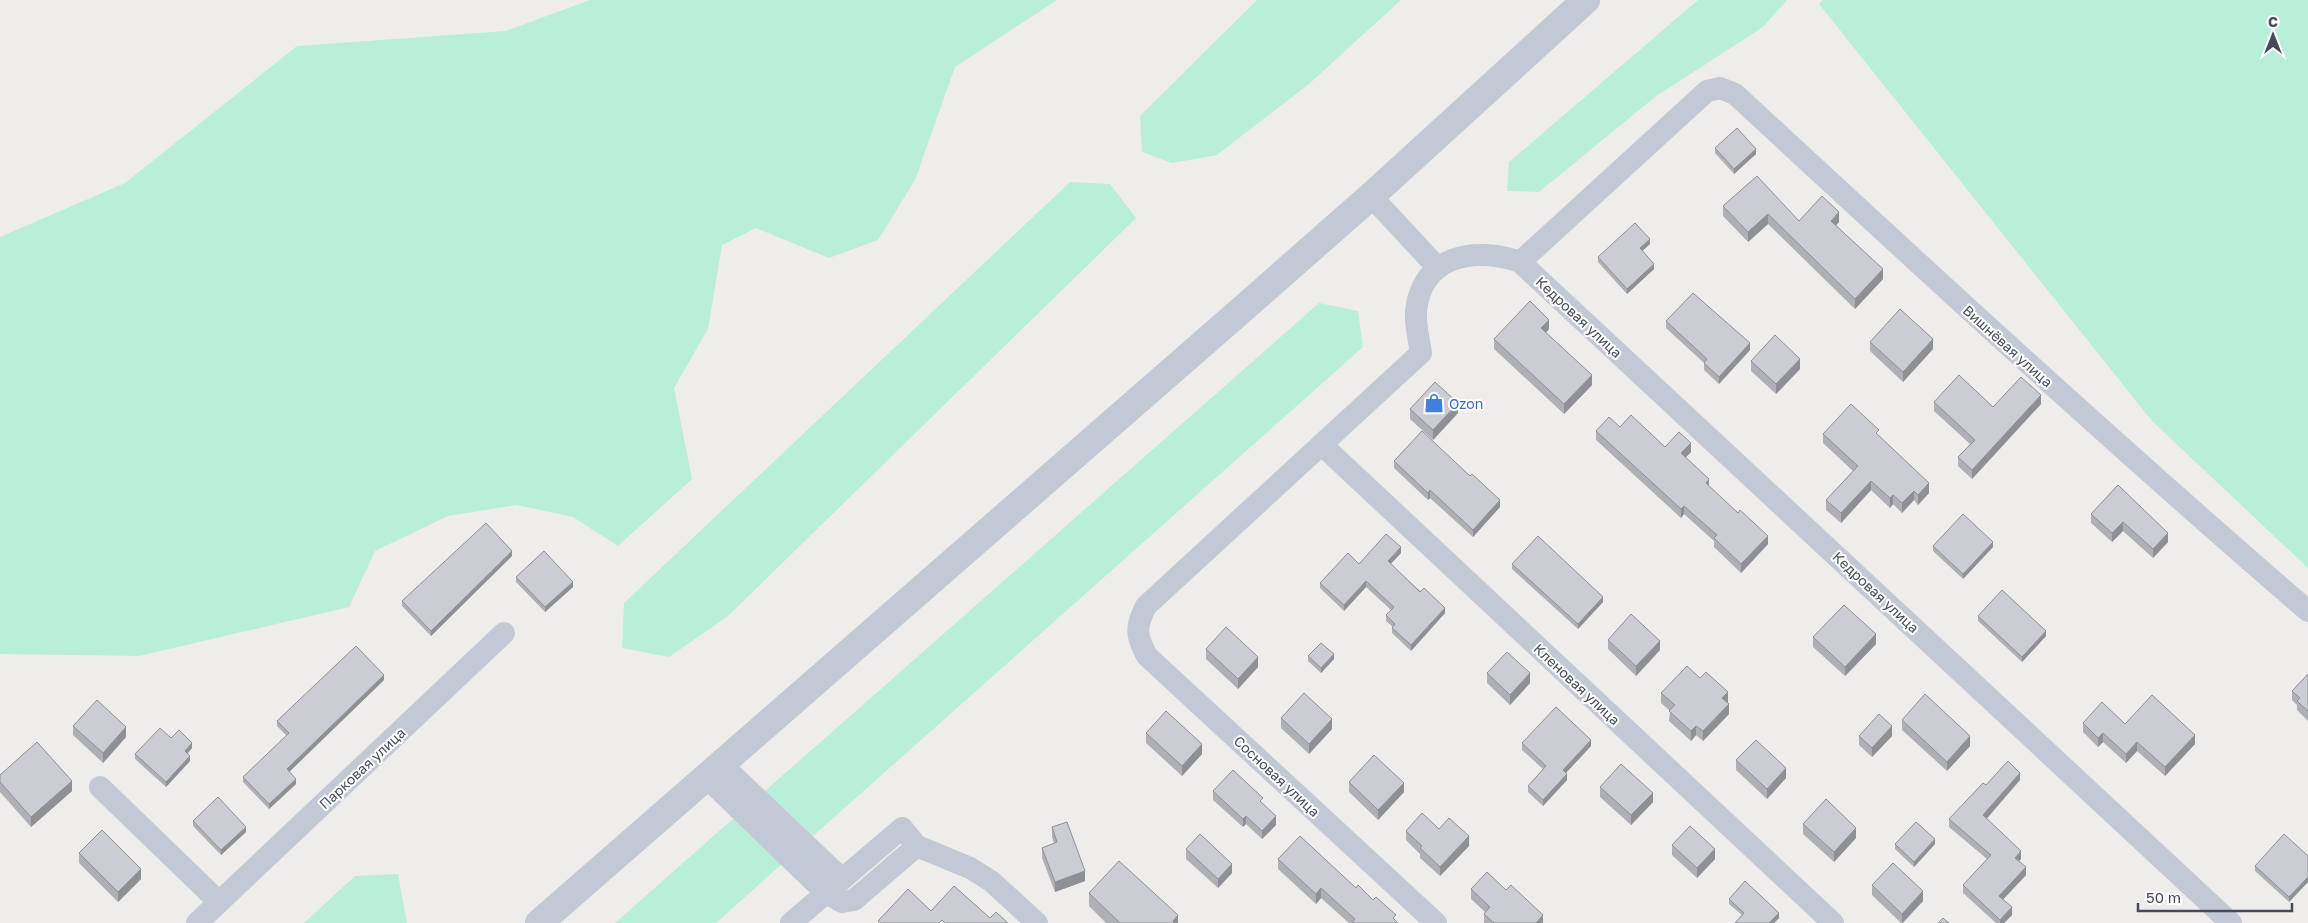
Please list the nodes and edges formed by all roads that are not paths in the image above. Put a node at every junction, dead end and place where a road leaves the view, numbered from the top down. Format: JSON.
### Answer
{"nodes":[{"id":1,"x":1586,"y":0,"type":"edge"},
{"id":2,"x":1371,"y":196,"type":"junction"},
{"id":3,"x":1520,"y":262,"type":"junction"},
{"id":4,"x":1437,"y":267,"type":"junction"},
{"id":5,"x":1322,"y":445,"type":"junction"},
{"id":6,"x":2308,"y":611,"type":"edge"},
{"id":7,"x":504,"y":633,"type":"dead end"},
{"id":8,"x":714,"y":771,"type":"junction"},
{"id":9,"x":100,"y":787,"type":"dead end"},
{"id":10,"x":917,"y":846,"type":"junction"},
{"id":11,"x":834,"y":886,"type":"junction"},
{"id":12,"x":219,"y":902,"type":"junction"},
{"id":13,"x":197,"y":923,"type":"edge"},
{"id":14,"x":538,"y":923,"type":"edge"},
{"id":15,"x":791,"y":923,"type":"edge"},
{"id":16,"x":1037,"y":923,"type":"edge"},
{"id":17,"x":1436,"y":923,"type":"edge"},
{"id":18,"x":1833,"y":923,"type":"edge"},
{"id":19,"x":2232,"y":923,"type":"edge"}],
"edges":[{"from":1,"to":2,"type":"street"},
{"from":2,"to":4,"type":"street"},
{"from":2,"to":8,"type":"street"},
{"from":3,"to":4,"type":"street"},
{"from":3,"to":6,"type":"street","name":"Вишнёвая улица"},
{"from":3,"to":19,"type":"street","name":"Кедровая улица"},
{"from":4,"to":5,"type":"street"},
{"from":5,"to":17,"type":"street","name":"Сосновая улица"},
{"from":5,"to":18,"type":"street","name":"Кленовая улица"},
{"from":7,"to":12,"type":"street","name":"Парковая улица"},
{"from":8,"to":11,"type":"street"},
{"from":8,"to":14,"type":"street"},
{"from":9,"to":12,"type":"street"},
{"from":10,"to":11,"type":"street"},
{"from":10,"to":11,"type":"street"},
{"from":10,"to":16,"type":"street"},
{"from":11,"to":15,"type":"street"},
{"from":12,"to":13,"type":"street","name":"Парковая улица"}]}
